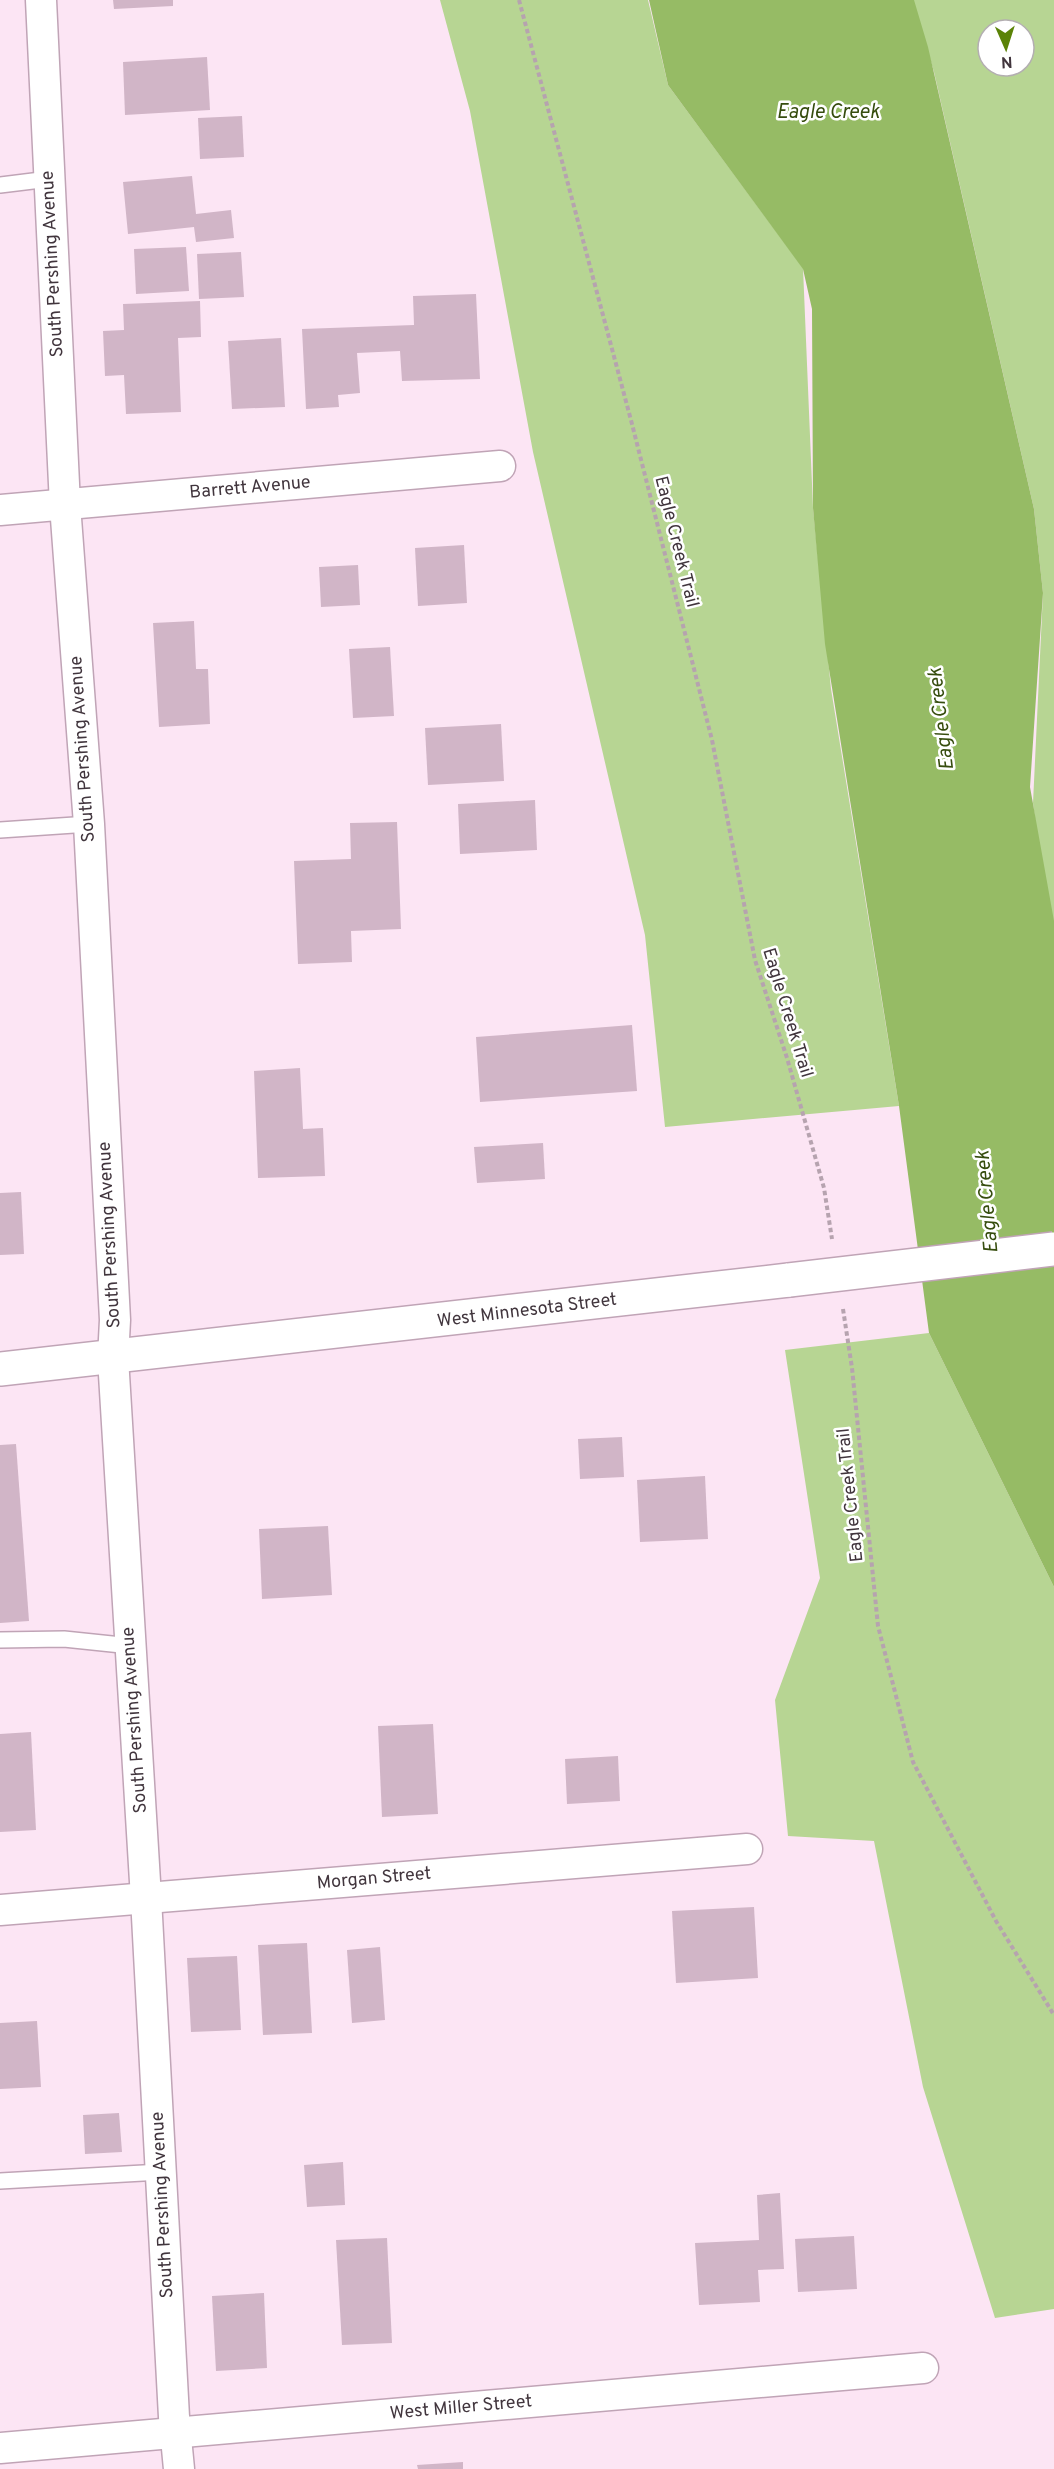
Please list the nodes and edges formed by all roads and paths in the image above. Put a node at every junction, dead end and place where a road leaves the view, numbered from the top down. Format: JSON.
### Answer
{"nodes":[{"id":1,"x":41,"y":0,"type":"edge"},
{"id":2,"x":519,"y":0,"type":"edge"},
{"id":3,"x":49,"y":179,"type":"junction"},
{"id":4,"x":0,"y":184,"type":"edge"},
{"id":5,"x":500,"y":466,"type":"dead end"},
{"id":6,"x":65,"y":504,"type":"junction"},
{"id":7,"x":0,"y":510,"type":"edge"},
{"id":8,"x":89,"y":824,"type":"junction"},
{"id":9,"x":0,"y":830,"type":"edge"},
{"id":10,"x":833,"y":1244,"type":"dead end"},
{"id":11,"x":1054,"y":1249,"type":"edge"},
{"id":12,"x":841,"y":1301,"type":"dead end"},
{"id":13,"x":113,"y":1358,"type":"junction"},
{"id":14,"x":0,"y":1369,"type":"edge"},
{"id":15,"x":0,"y":1640,"type":"edge"},
{"id":16,"x":131,"y":1646,"type":"junction"},
{"id":17,"x":747,"y":1849,"type":"dead end"},
{"id":18,"x":146,"y":1898,"type":"junction"},
{"id":19,"x":0,"y":1910,"type":"edge"},
{"id":20,"x":1054,"y":2015,"type":"edge"},
{"id":21,"x":161,"y":2172,"type":"junction"},
{"id":22,"x":0,"y":2181,"type":"edge"},
{"id":23,"x":922,"y":2368,"type":"dead end"},
{"id":24,"x":176,"y":2433,"type":"junction"},
{"id":25,"x":0,"y":2448,"type":"edge"},
{"id":26,"x":179,"y":2469,"type":"edge"}],
"edges":[{"from":1,"to":3,"type":"street","name":"South Pershing Avenue"},
{"from":2,"to":10,"type":"path","name":"Eagle Creek Trail"},
{"from":3,"to":4,"type":"lane"},
{"from":3,"to":6,"type":"street","name":"South Pershing Avenue"},
{"from":5,"to":6,"type":"street","name":"Barrett Avenue"},
{"from":6,"to":7,"type":"street","name":"Barrett Avenue"},
{"from":6,"to":8,"type":"street","name":"South Pershing Avenue"},
{"from":8,"to":9,"type":"lane"},
{"from":8,"to":13,"type":"street","name":"South Pershing Avenue"},
{"from":11,"to":13,"type":"street","name":"West Minnesota Street","bridge":true},
{"from":12,"to":20,"type":"path","name":"Eagle Creek Trail"},
{"from":13,"to":14,"type":"street","name":"West Minnesota Street"},
{"from":13,"to":16,"type":"street","name":"South Pershing Avenue"},
{"from":15,"to":16,"type":"lane"},
{"from":16,"to":18,"type":"street","name":"South Pershing Avenue"},
{"from":17,"to":18,"type":"street","name":"Morgan Street"},
{"from":18,"to":19,"type":"street","name":"Morgan Street"},
{"from":18,"to":21,"type":"street","name":"South Pershing Avenue"},
{"from":21,"to":22,"type":"lane"},
{"from":21,"to":24,"type":"street","name":"South Pershing Avenue"},
{"from":23,"to":24,"type":"street","name":"West Miller Street"},
{"from":24,"to":25,"type":"street","name":"West Miller Street"},
{"from":24,"to":26,"type":"street","name":"South Pershing Avenue"}]}
